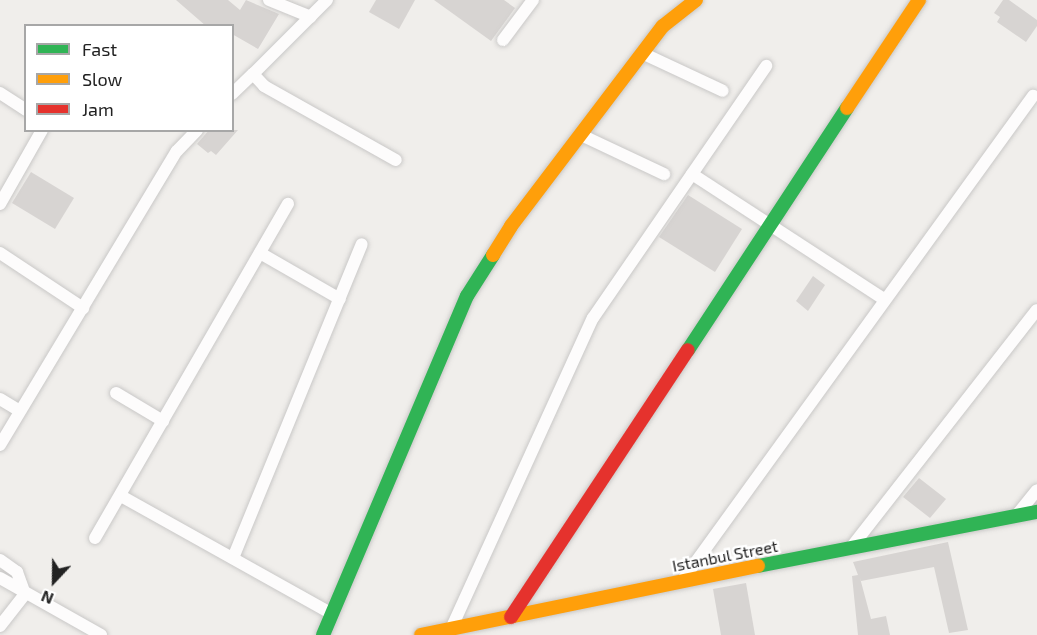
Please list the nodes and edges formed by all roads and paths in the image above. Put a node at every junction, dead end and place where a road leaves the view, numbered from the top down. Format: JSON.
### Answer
{"nodes":[{"id":1,"x":269,"y":0,"type":"edge"},
{"id":2,"x":327,"y":0,"type":"edge"},
{"id":3,"x":533,"y":0,"type":"edge"},
{"id":4,"x":696,"y":0,"type":"edge"},
{"id":5,"x":919,"y":0,"type":"edge"},
{"id":6,"x":311,"y":17,"type":"junction"},
{"id":7,"x":503,"y":40,"type":"dead end"},
{"id":8,"x":642,"y":53,"type":"junction"},
{"id":9,"x":766,"y":66,"type":"dead end"},
{"id":10,"x":253,"y":74,"type":"junction"},
{"id":11,"x":723,"y":91,"type":"dead end"},
{"id":12,"x":234,"y":92,"type":"edge"},
{"id":13,"x":0,"y":93,"type":"edge"},
{"id":14,"x":1033,"y":96,"type":"dead end"},
{"id":15,"x":24,"y":109,"type":"edge"},
{"id":16,"x":41,"y":132,"type":"edge"},
{"id":17,"x":195,"y":132,"type":"edge"},
{"id":18,"x":581,"y":135,"type":"junction"},
{"id":19,"x":396,"y":160,"type":"dead end"},
{"id":20,"x":664,"y":174,"type":"dead end"},
{"id":21,"x":692,"y":174,"type":"junction"},
{"id":22,"x":0,"y":204,"type":"edge"},
{"id":23,"x":288,"y":204,"type":"dead end"},
{"id":24,"x":770,"y":223,"type":"junction"},
{"id":25,"x":362,"y":244,"type":"dead end"},
{"id":26,"x":0,"y":253,"type":"edge"},
{"id":27,"x":260,"y":253,"type":"junction"},
{"id":28,"x":340,"y":299,"type":"junction"},
{"id":29,"x":885,"y":300,"type":"junction"},
{"id":30,"x":83,"y":308,"type":"junction"},
{"id":31,"x":1037,"y":310,"type":"edge"},
{"id":32,"x":116,"y":393,"type":"dead end"},
{"id":33,"x":0,"y":399,"type":"edge"},
{"id":34,"x":20,"y":411,"type":"junction"},
{"id":35,"x":164,"y":421,"type":"junction"},
{"id":36,"x":0,"y":445,"type":"edge"},
{"id":37,"x":1037,"y":490,"type":"edge"},
{"id":38,"x":121,"y":496,"type":"junction"},
{"id":39,"x":1037,"y":512,"type":"edge"},
{"id":40,"x":1016,"y":516,"type":"junction"},
{"id":41,"x":95,"y":538,"type":"dead end"},
{"id":42,"x":850,"y":549,"type":"junction"},
{"id":43,"x":232,"y":558,"type":"junction"},
{"id":44,"x":0,"y":560,"type":"edge"},
{"id":45,"x":0,"y":578,"type":"edge"},
{"id":46,"x":682,"y":581,"type":"junction"},
{"id":47,"x":25,"y":594,"type":"junction"},
{"id":48,"x":332,"y":614,"type":"junction"},
{"id":49,"x":511,"y":617,"type":"junction"},
{"id":50,"x":0,"y":626,"type":"edge"},
{"id":51,"x":451,"y":629,"type":"junction"},
{"id":52,"x":101,"y":635,"type":"edge"},
{"id":53,"x":323,"y":635,"type":"edge"},
{"id":54,"x":420,"y":635,"type":"edge"}],
"edges":[{"from":1,"to":6,"type":"street"},
{"from":2,"to":6,"type":"street"},
{"from":3,"to":7,"type":"street"},
{"from":4,"to":8,"type":"street"},
{"from":5,"to":24,"type":"street"},
{"from":6,"to":10,"type":"street"},
{"from":8,"to":11,"type":"street"},
{"from":8,"to":18,"type":"street"},
{"from":9,"to":21,"type":"street"},
{"from":10,"to":12,"type":"street"},
{"from":10,"to":19,"type":"street"},
{"from":13,"to":15,"type":"street"},
{"from":14,"to":29,"type":"street"},
{"from":16,"to":22,"type":"street"},
{"from":17,"to":30,"type":"street"},
{"from":18,"to":20,"type":"street"},
{"from":18,"to":48,"type":"street"},
{"from":21,"to":24,"type":"street"},
{"from":21,"to":51,"type":"street"},
{"from":23,"to":27,"type":"street"},
{"from":24,"to":29,"type":"street"},
{"from":24,"to":49,"type":"street"},
{"from":25,"to":28,"type":"street"},
{"from":26,"to":30,"type":"street"},
{"from":27,"to":28,"type":"street"},
{"from":27,"to":35,"type":"street"},
{"from":28,"to":43,"type":"street"},
{"from":29,"to":46,"type":"street"},
{"from":30,"to":34,"type":"street"},
{"from":31,"to":42,"type":"street"},
{"from":32,"to":35,"type":"street"},
{"from":33,"to":34,"type":"street"},
{"from":34,"to":36,"type":"street"},
{"from":35,"to":38,"type":"street"},
{"from":37,"to":40,"type":"street"},
{"from":38,"to":41,"type":"street"},
{"from":38,"to":43,"type":"street"},
{"from":39,"to":40,"type":"street","name":"Istanbul Street"},
{"from":40,"to":42,"type":"street","name":"Istanbul Street"},
{"from":42,"to":46,"type":"street","name":"Istanbul Street"},
{"from":43,"to":48,"type":"street"},
{"from":44,"to":47,"type":"street"},
{"from":45,"to":47,"type":"street"},
{"from":46,"to":49,"type":"street","name":"Istanbul Street"},
{"from":47,"to":50,"type":"street"},
{"from":47,"to":52,"type":"street"},
{"from":48,"to":53,"type":"street"},
{"from":49,"to":51,"type":"street","name":"Istanbul Street"},
{"from":51,"to":54,"type":"street","name":"Istanbul Street"}]}
